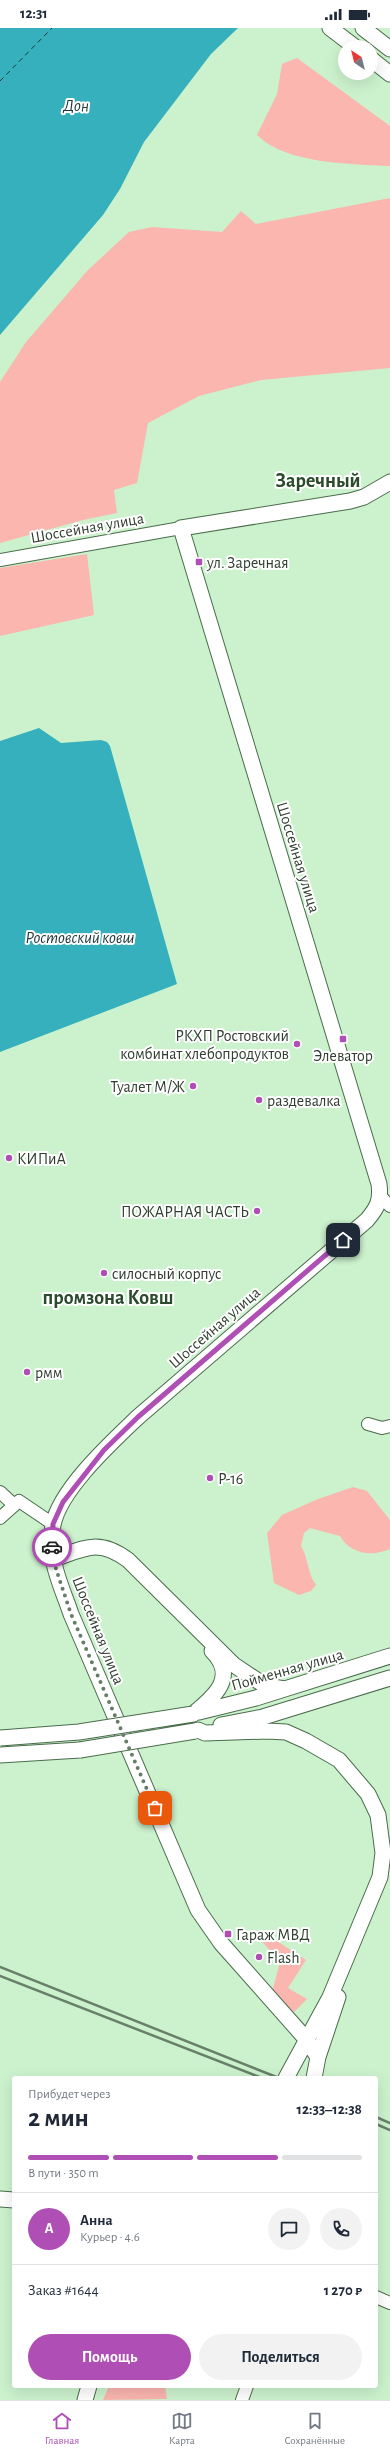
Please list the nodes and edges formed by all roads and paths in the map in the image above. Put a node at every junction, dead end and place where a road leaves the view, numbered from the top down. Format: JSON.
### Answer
{"nodes":[{"id":1,"x":330,"y":28,"type":"edge"},
{"id":2,"x":363,"y":28,"type":"edge"},
{"id":3,"x":346,"y":40,"type":"edge"},
{"id":4,"x":390,"y":49,"type":"edge"},
{"id":5,"x":378,"y":65,"type":"edge"},
{"id":6,"x":390,"y":74,"type":"edge"},
{"id":7,"x":386,"y":488,"type":"edge"},
{"id":8,"x":181,"y":528,"type":"junction"},
{"id":9,"x":0,"y":560,"type":"edge"},
{"id":10,"x":385,"y":1201,"type":"edge"},
{"id":11,"x":368,"y":1424,"type":"dead end"},
{"id":12,"x":390,"y":1426,"type":"edge"},
{"id":13,"x":0,"y":1492,"type":"edge"},
{"id":14,"x":16,"y":1503,"type":"junction"},
{"id":15,"x":0,"y":1518,"type":"edge"},
{"id":16,"x":53,"y":1524,"type":"junction"},
{"id":17,"x":55,"y":1564,"type":"junction"},
{"id":18,"x":390,"y":1656,"type":"edge"},
{"id":19,"x":390,"y":1678,"type":"edge"},
{"id":20,"x":285,"y":1689,"type":"junction"},
{"id":21,"x":193,"y":1714,"type":"junction"},
{"id":22,"x":197,"y":1731,"type":"junction"},
{"id":23,"x":0,"y":1738,"type":"edge"},
{"id":24,"x":0,"y":1756,"type":"edge"},
{"id":25,"x":390,"y":1872,"type":"edge"},
{"id":26,"x":326,"y":2034,"type":"junction"},
{"id":27,"x":306,"y":2039,"type":"junction"},
{"id":28,"x":318,"y":2057,"type":"junction"},
{"id":29,"x":287,"y":2076,"type":"edge"},
{"id":30,"x":314,"y":2076,"type":"edge"},
{"id":31,"x":0,"y":2199,"type":"edge"},
{"id":32,"x":12,"y":2200,"type":"edge"},
{"id":33,"x":378,"y":2298,"type":"edge"},
{"id":34,"x":390,"y":2303,"type":"edge"},
{"id":35,"x":88,"y":2388,"type":"edge"},
{"id":36,"x":246,"y":2388,"type":"edge"},
{"id":37,"x":85,"y":2400,"type":"edge"},
{"id":38,"x":242,"y":2400,"type":"edge"}],
"edges":[{"from":1,"to":3,"type":"main road"},
{"from":2,"to":4,"type":"main road"},
{"from":5,"to":6,"type":"main road"},
{"from":7,"to":8,"type":"main road","name":"Шоссейная улица"},
{"from":8,"to":9,"type":"street","name":"Шоссейная улица"},
{"from":8,"to":10,"type":"main road","name":"Шоссейная улица"},
{"from":10,"to":16,"type":"main road","name":"Шоссейная улица"},
{"from":11,"to":12,"type":"street"},
{"from":13,"to":14,"type":"street"},
{"from":14,"to":15,"type":"street"},
{"from":14,"to":16,"type":"street"},
{"from":16,"to":17,"type":"main road","name":"Шоссейная улица"},
{"from":17,"to":20,"type":"main road"},
{"from":17,"to":21,"type":"main road"},
{"from":17,"to":27,"type":"main road","name":"Шоссейная улица"},
{"from":18,"to":20,"type":"main road","name":"Пойменная улица"},
{"from":19,"to":22,"type":"main road"},
{"from":20,"to":21,"type":"main road","name":"Пойменная улица"},
{"from":21,"to":23,"type":"main road","name":"Пойменная улица","bridge":true},
{"from":22,"to":24,"type":"main road","bridge":true},
{"from":22,"to":27,"type":"main road"},
{"from":25,"to":26,"type":"main road"},
{"from":26,"to":27,"type":"main road"},
{"from":26,"to":28,"type":"main road"},
{"from":27,"to":28,"type":"main road"},
{"from":27,"to":29,"type":"main road"},
{"from":28,"to":30,"type":"main road"},
{"from":31,"to":32,"type":"main road"},
{"from":33,"to":34,"type":"street"},
{"from":35,"to":37,"type":"main road"},
{"from":36,"to":38,"type":"street"}]}
